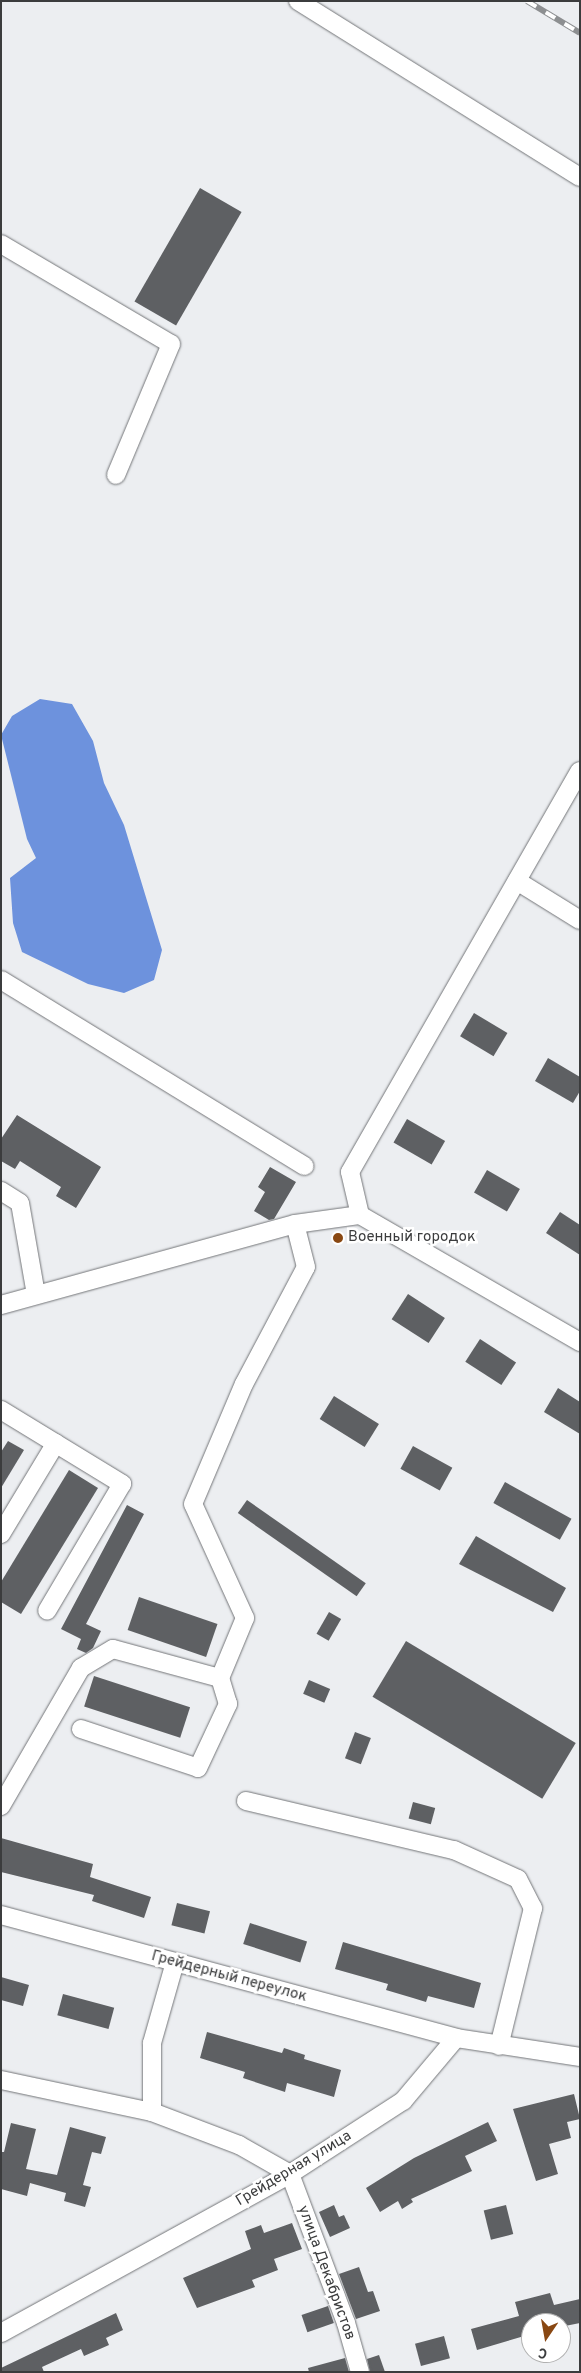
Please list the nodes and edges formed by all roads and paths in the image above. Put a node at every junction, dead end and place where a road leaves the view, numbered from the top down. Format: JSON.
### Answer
{"nodes":[{"id":1,"x":298,"y":1,"type":"edge"},
{"id":2,"x":580,"y":177,"type":"edge"},
{"id":3,"x":1,"y":244,"type":"edge"},
{"id":4,"x":116,"y":475,"type":"dead end"},
{"id":5,"x":580,"y":771,"type":"edge"},
{"id":6,"x":516,"y":881,"type":"junction"},
{"id":7,"x":579,"y":917,"type":"edge"},
{"id":8,"x":1,"y":980,"type":"edge"},
{"id":9,"x":305,"y":1166,"type":"dead end"},
{"id":10,"x":1,"y":1191,"type":"edge"},
{"id":11,"x":360,"y":1215,"type":"junction"},
{"id":12,"x":295,"y":1224,"type":"junction"},
{"id":13,"x":36,"y":1295,"type":"junction"},
{"id":14,"x":1,"y":1305,"type":"edge"},
{"id":15,"x":580,"y":1342,"type":"edge"},
{"id":16,"x":1,"y":1410,"type":"edge"},
{"id":17,"x":56,"y":1443,"type":"junction"},
{"id":18,"x":1,"y":1534,"type":"edge"},
{"id":19,"x":47,"y":1611,"type":"dead end"},
{"id":20,"x":220,"y":1678,"type":"junction"},
{"id":21,"x":80,"y":1729,"type":"dead end"},
{"id":22,"x":246,"y":1801,"type":"dead end"},
{"id":23,"x":1,"y":1806,"type":"edge"},
{"id":24,"x":1,"y":1915,"type":"edge"},
{"id":25,"x":174,"y":1962,"type":"junction"},
{"id":26,"x":456,"y":2038,"type":"junction"},
{"id":27,"x":499,"y":2046,"type":"junction"},
{"id":28,"x":580,"y":2058,"type":"edge"},
{"id":29,"x":1,"y":2080,"type":"edge"},
{"id":30,"x":152,"y":2112,"type":"junction"},
{"id":31,"x":290,"y":2174,"type":"junction"},
{"id":32,"x":1,"y":2333,"type":"edge"},
{"id":33,"x":360,"y":2372,"type":"edge"}],
"edges":[{"from":1,"to":2,"type":"street"},
{"from":3,"to":4,"type":"street"},
{"from":5,"to":6,"type":"street"},
{"from":6,"to":7,"type":"street"},
{"from":6,"to":11,"type":"street"},
{"from":8,"to":9,"type":"street"},
{"from":10,"to":13,"type":"street"},
{"from":11,"to":12,"type":"street"},
{"from":11,"to":15,"type":"street"},
{"from":12,"to":13,"type":"street"},
{"from":12,"to":20,"type":"street"},
{"from":13,"to":14,"type":"street"},
{"from":16,"to":17,"type":"street"},
{"from":17,"to":18,"type":"street"},
{"from":17,"to":19,"type":"street"},
{"from":20,"to":21,"type":"street"},
{"from":20,"to":23,"type":"street"},
{"from":22,"to":27,"type":"street"},
{"from":24,"to":25,"type":"street","name":"Грейдерный переулок"},
{"from":25,"to":26,"type":"street","name":"Грейдерный переулок"},
{"from":25,"to":30,"type":"street"},
{"from":26,"to":27,"type":"street"},
{"from":26,"to":31,"type":"street","name":"Грейдерная улица"},
{"from":27,"to":28,"type":"street"},
{"from":29,"to":30,"type":"street"},
{"from":30,"to":31,"type":"street"},
{"from":31,"to":32,"type":"street","name":"Грейдерная улица"},
{"from":31,"to":33,"type":"street","name":"улица Декабристов"}]}
